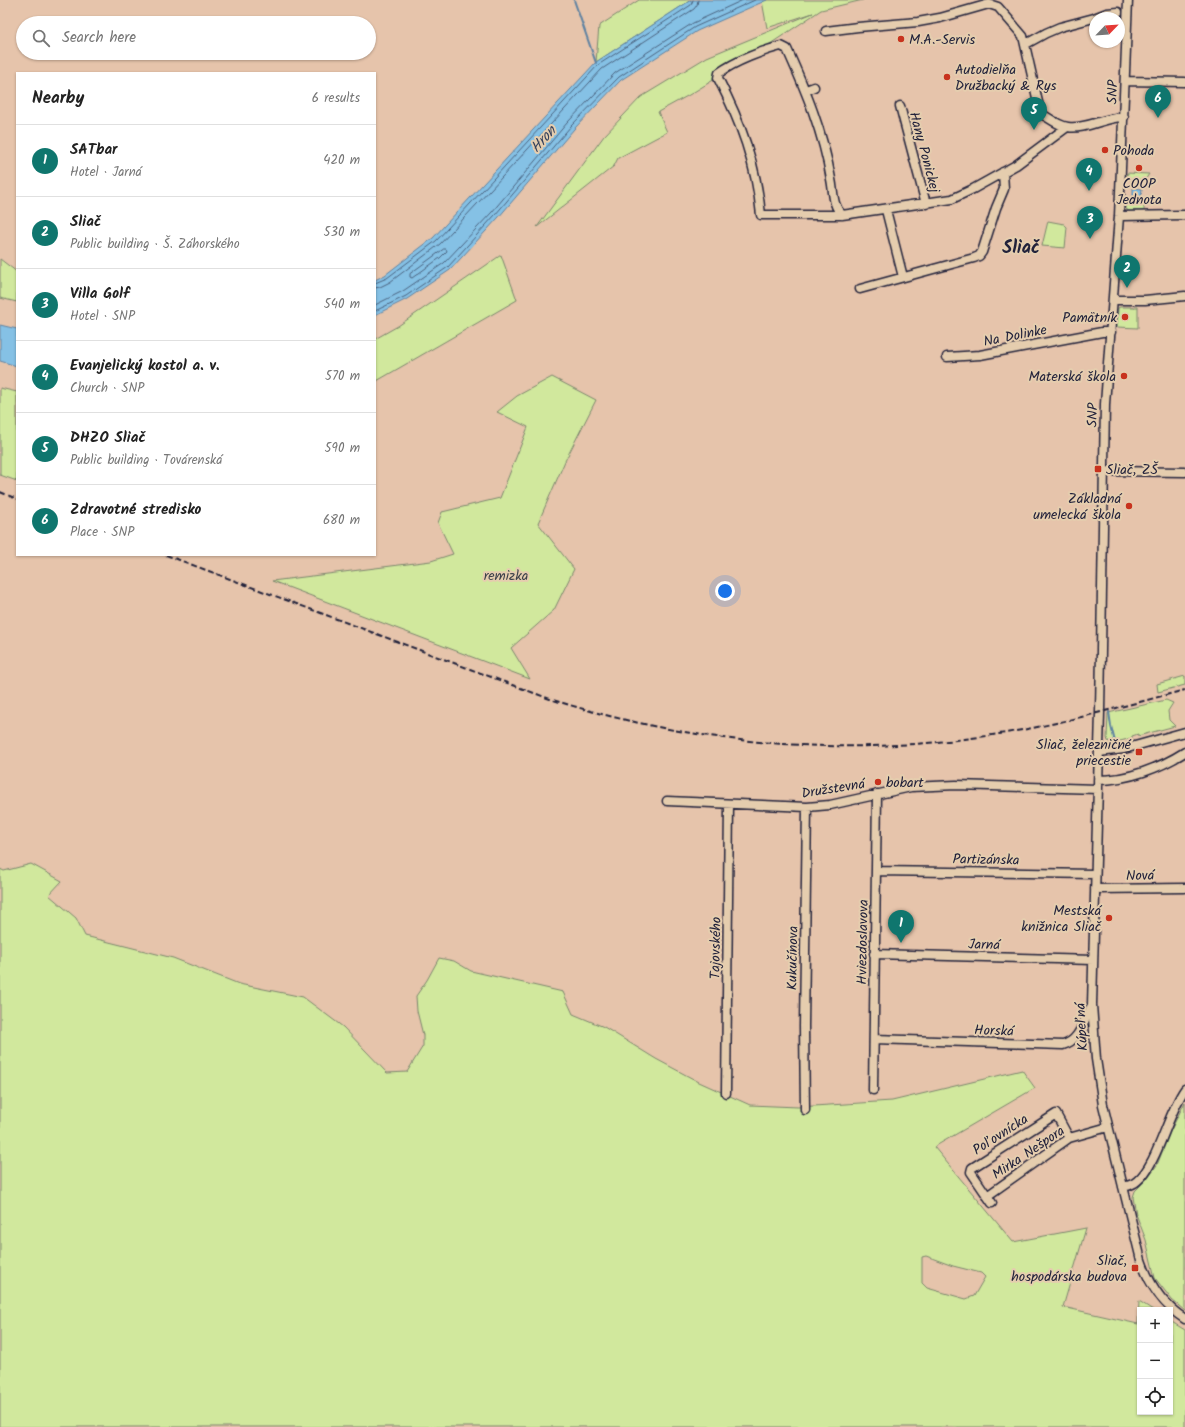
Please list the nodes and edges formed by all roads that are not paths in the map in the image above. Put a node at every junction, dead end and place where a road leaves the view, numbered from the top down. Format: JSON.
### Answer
{"nodes":[{"id":1,"x":1128,"y":0,"type":"edge"},
{"id":2,"x":1089,"y":19,"type":"edge"},
{"id":3,"x":826,"y":31,"type":"dead end"},
{"id":4,"x":1026,"y":44,"type":"junction"},
{"id":5,"x":1125,"y":81,"type":"junction"},
{"id":6,"x":1185,"y":82,"type":"edge"},
{"id":7,"x":900,"y":106,"type":"dead end"},
{"id":8,"x":1124,"y":116,"type":"junction"},
{"id":9,"x":1066,"y":127,"type":"junction"},
{"id":10,"x":1003,"y":172,"type":"junction"},
{"id":11,"x":926,"y":204,"type":"junction"},
{"id":12,"x":886,"y":210,"type":"junction"},
{"id":13,"x":842,"y":215,"type":"junction"},
{"id":14,"x":1185,"y":215,"type":"edge"},
{"id":15,"x":1119,"y":216,"type":"junction"},
{"id":16,"x":903,"y":277,"type":"junction"},
{"id":17,"x":860,"y":289,"type":"dead end"},
{"id":18,"x":1185,"y":296,"type":"edge"},
{"id":19,"x":1113,"y":300,"type":"junction"},
{"id":20,"x":1110,"y":332,"type":"junction"},
{"id":21,"x":947,"y":357,"type":"dead end"},
{"id":22,"x":1104,"y":471,"type":"junction"},
{"id":23,"x":1185,"y":472,"type":"edge"},
{"id":24,"x":1100,"y":712,"type":"joint"},
{"id":25,"x":1185,"y":732,"type":"edge"},
{"id":26,"x":1099,"y":752,"type":"junction"},
{"id":27,"x":1185,"y":752,"type":"edge"},
{"id":28,"x":1098,"y":780,"type":"junction"},
{"id":29,"x":1098,"y":789,"type":"junction"},
{"id":30,"x":877,"y":794,"type":"junction"},
{"id":31,"x":667,"y":802,"type":"dead end"},
{"id":32,"x":729,"y":804,"type":"junction"},
{"id":33,"x":807,"y":807,"type":"junction"},
{"id":34,"x":876,"y":871,"type":"junction"},
{"id":35,"x":1095,"y":874,"type":"junction"},
{"id":36,"x":1185,"y":888,"type":"edge"},
{"id":37,"x":1095,"y":889,"type":"junction"},
{"id":38,"x":874,"y":954,"type":"junction"},
{"id":39,"x":1093,"y":960,"type":"junction"},
{"id":40,"x":1092,"y":1006,"type":"junction"},
{"id":41,"x":874,"y":1039,"type":"junction"},
{"id":42,"x":1185,"y":1089,"type":"edge"},
{"id":43,"x":873,"y":1090,"type":"dead end"},
{"id":44,"x":726,"y":1093,"type":"dead end"},
{"id":45,"x":805,"y":1110,"type":"dead end"},
{"id":46,"x":1108,"y":1127,"type":"junction"},
{"id":47,"x":1069,"y":1138,"type":"junction"},
{"id":48,"x":1123,"y":1187,"type":"junction"},
{"id":49,"x":987,"y":1196,"type":"junction"},
{"id":50,"x":992,"y":1203,"type":"dead end"},
{"id":51,"x":1185,"y":1319,"type":"edge"}],
"edges":[{"from":1,"to":5,"type":"street","name":"SNP"},
{"from":2,"to":4,"type":"street"},
{"from":3,"to":4,"type":"street"},
{"from":4,"to":9,"type":"street"},
{"from":5,"to":6,"type":"street"},
{"from":5,"to":8,"type":"street","name":"SNP"},
{"from":7,"to":11,"type":"street","name":"Hany Ponickej"},
{"from":8,"to":9,"type":"street"},
{"from":8,"to":15,"type":"street","name":"SNP"},
{"from":9,"to":10,"type":"street"},
{"from":10,"to":11,"type":"street"},
{"from":10,"to":16,"type":"street"},
{"from":11,"to":12,"type":"street"},
{"from":12,"to":13,"type":"street"},
{"from":12,"to":16,"type":"street"},
{"from":13,"to":13,"type":"street"},
{"from":14,"to":15,"type":"street"},
{"from":15,"to":19,"type":"street","name":"SNP"},
{"from":16,"to":17,"type":"street"},
{"from":18,"to":19,"type":"street"},
{"from":19,"to":20,"type":"street","name":"SNP"},
{"from":20,"to":21,"type":"street","name":"Na Dolinke"},
{"from":20,"to":22,"type":"street","name":"SNP"},
{"from":22,"to":23,"type":"street"},
{"from":22,"to":24,"type":"street","name":"SNP"},
{"from":24,"to":26,"type":"street","name":"Kúpeľná"},
{"from":25,"to":26,"type":"street"},
{"from":26,"to":28,"type":"street","name":"Kúpeľná"},
{"from":27,"to":28,"type":"street"},
{"from":28,"to":29,"type":"street","name":"Kúpeľná"},
{"from":29,"to":30,"type":"street","name":"Družstevná"},
{"from":29,"to":35,"type":"street","name":"Kúpeľná"},
{"from":30,"to":33,"type":"street","name":"Družstevná"},
{"from":30,"to":34,"type":"street","name":"Hviezdoslavova"},
{"from":31,"to":32,"type":"street","name":"Družstevná"},
{"from":32,"to":33,"type":"street","name":"Družstevná"},
{"from":32,"to":44,"type":"street","name":"Tajovského"},
{"from":33,"to":45,"type":"street","name":"Kukučínova"},
{"from":34,"to":35,"type":"street","name":"Partizánska"},
{"from":34,"to":38,"type":"street","name":"Hviezdoslavova"},
{"from":35,"to":37,"type":"street","name":"Kúpeľná"},
{"from":36,"to":37,"type":"street","name":"Nová"},
{"from":37,"to":39,"type":"street","name":"Kúpeľná"},
{"from":38,"to":39,"type":"street","name":"Jarná"},
{"from":38,"to":41,"type":"street","name":"Hviezdoslavova"},
{"from":39,"to":40,"type":"street","name":"Kúpeľná"},
{"from":40,"to":41,"type":"street","name":"Horská"},
{"from":40,"to":46,"type":"street","name":"Kúpeľná"},
{"from":41,"to":43,"type":"street","name":"Hviezdoslavova"},
{"from":42,"to":48,"type":"street"},
{"from":46,"to":47,"type":"street","name":"Mirka Nešpora"},
{"from":46,"to":48,"type":"street","name":"Kúpeľná"},
{"from":47,"to":49,"type":"street","name":"Mirka Nešpora"},
{"from":47,"to":49,"type":"street","name":"Poľovnícka"},
{"from":48,"to":51,"type":"street","name":"Kúpeľná"},
{"from":49,"to":50,"type":"street","name":"Poľovnícka"}]}
